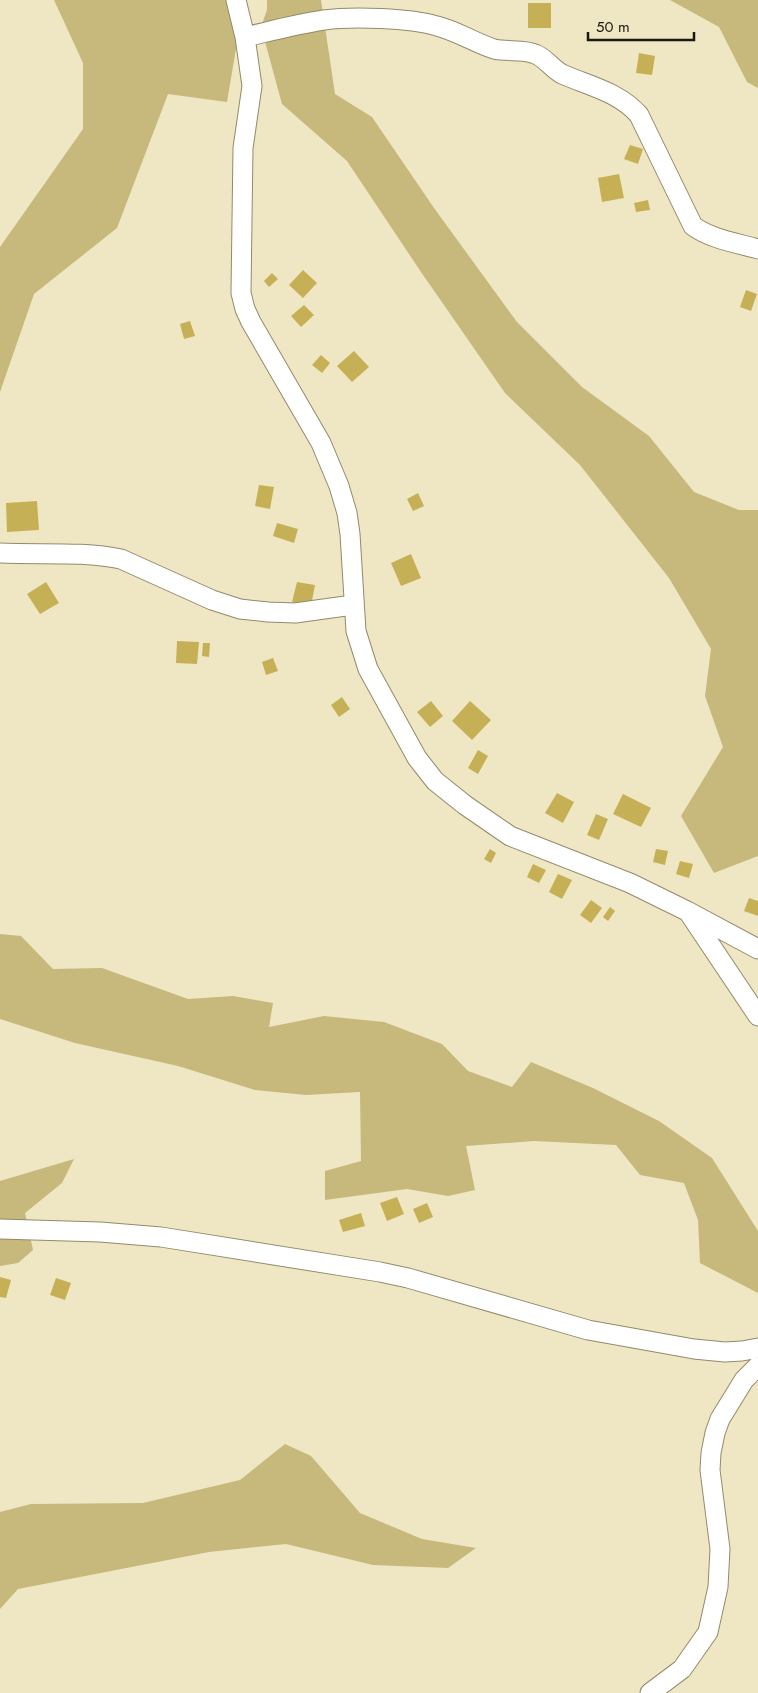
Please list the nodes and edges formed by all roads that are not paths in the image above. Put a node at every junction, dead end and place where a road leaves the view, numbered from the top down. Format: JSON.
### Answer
{"nodes":[{"id":1,"x":236,"y":0,"type":"edge"},
{"id":2,"x":245,"y":37,"type":"junction"},
{"id":3,"x":758,"y":249,"type":"edge"},
{"id":4,"x":0,"y":553,"type":"edge"},
{"id":5,"x":353,"y":605,"type":"junction"},
{"id":6,"x":687,"y":911,"type":"junction"},
{"id":7,"x":758,"y":949,"type":"edge"},
{"id":8,"x":758,"y":1016,"type":"edge"},
{"id":9,"x":0,"y":1229,"type":"edge"},
{"id":10,"x":758,"y":1348,"type":"edge"},
{"id":11,"x":758,"y":1366,"type":"edge"},
{"id":12,"x":650,"y":1693,"type":"edge"}],
"edges":[{"from":1,"to":2,"type":"street"},
{"from":2,"to":3,"type":"street"},
{"from":2,"to":5,"type":"street"},
{"from":4,"to":5,"type":"street"},
{"from":5,"to":6,"type":"street"},
{"from":6,"to":7,"type":"street"},
{"from":6,"to":8,"type":"street"},
{"from":9,"to":10,"type":"street"},
{"from":11,"to":12,"type":"street"}]}
